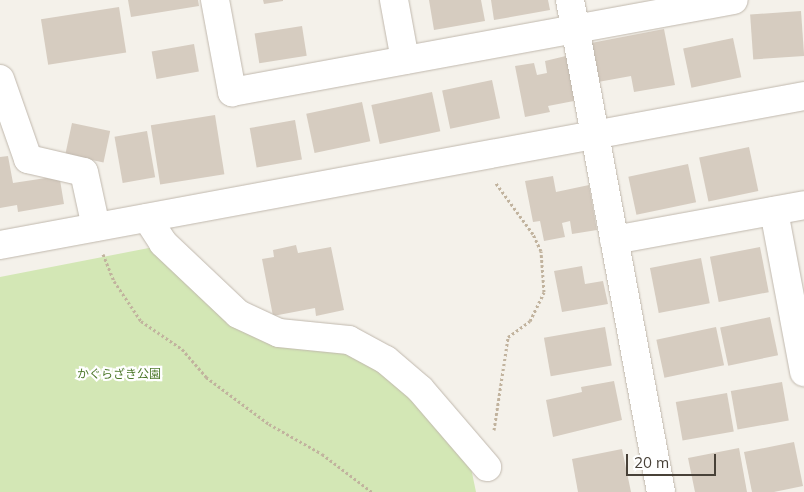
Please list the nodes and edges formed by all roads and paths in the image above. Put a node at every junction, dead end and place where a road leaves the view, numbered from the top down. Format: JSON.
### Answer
{"nodes":[{"id":1,"x":215,"y":0,"type":"edge"},
{"id":2,"x":394,"y":0,"type":"edge"},
{"id":3,"x":570,"y":0,"type":"edge"},
{"id":4,"x":734,"y":0,"type":"edge"},
{"id":5,"x":575,"y":27,"type":"junction"},
{"id":6,"x":405,"y":60,"type":"junction"},
{"id":7,"x":0,"y":79,"type":"edge"},
{"id":8,"x":804,"y":96,"type":"edge"},
{"id":9,"x":596,"y":134,"type":"junction"},
{"id":10,"x":487,"y":154,"type":"junction"},
{"id":11,"x":804,"y":205,"type":"edge"},
{"id":12,"x":774,"y":210,"type":"junction"},
{"id":13,"x":147,"y":218,"type":"junction"},
{"id":14,"x":96,"y":227,"type":"junction"},
{"id":15,"x":614,"y":240,"type":"junction"},
{"id":16,"x":0,"y":245,"type":"edge"},
{"id":17,"x":804,"y":372,"type":"edge"},
{"id":18,"x":487,"y":467,"type":"joint"},
{"id":19,"x":372,"y":492,"type":"edge"},
{"id":20,"x":661,"y":492,"type":"edge"}],
"edges":[{"from":1,"to":6,"type":"street"},
{"from":2,"to":6,"type":"street"},
{"from":3,"to":5,"type":"street"},
{"from":4,"to":5,"type":"street"},
{"from":5,"to":6,"type":"street"},
{"from":5,"to":9,"type":"street"},
{"from":7,"to":14,"type":"street"},
{"from":8,"to":9,"type":"street"},
{"from":9,"to":10,"type":"street"},
{"from":9,"to":15,"type":"street"},
{"from":10,"to":13,"type":"street"},
{"from":10,"to":18,"type":"path"},
{"from":11,"to":12,"type":"street"},
{"from":12,"to":15,"type":"street"},
{"from":12,"to":17,"type":"street"},
{"from":13,"to":14,"type":"street"},
{"from":13,"to":18,"type":"street"},
{"from":14,"to":16,"type":"street"},
{"from":14,"to":19,"type":"path"},
{"from":15,"to":20,"type":"street"}]}
